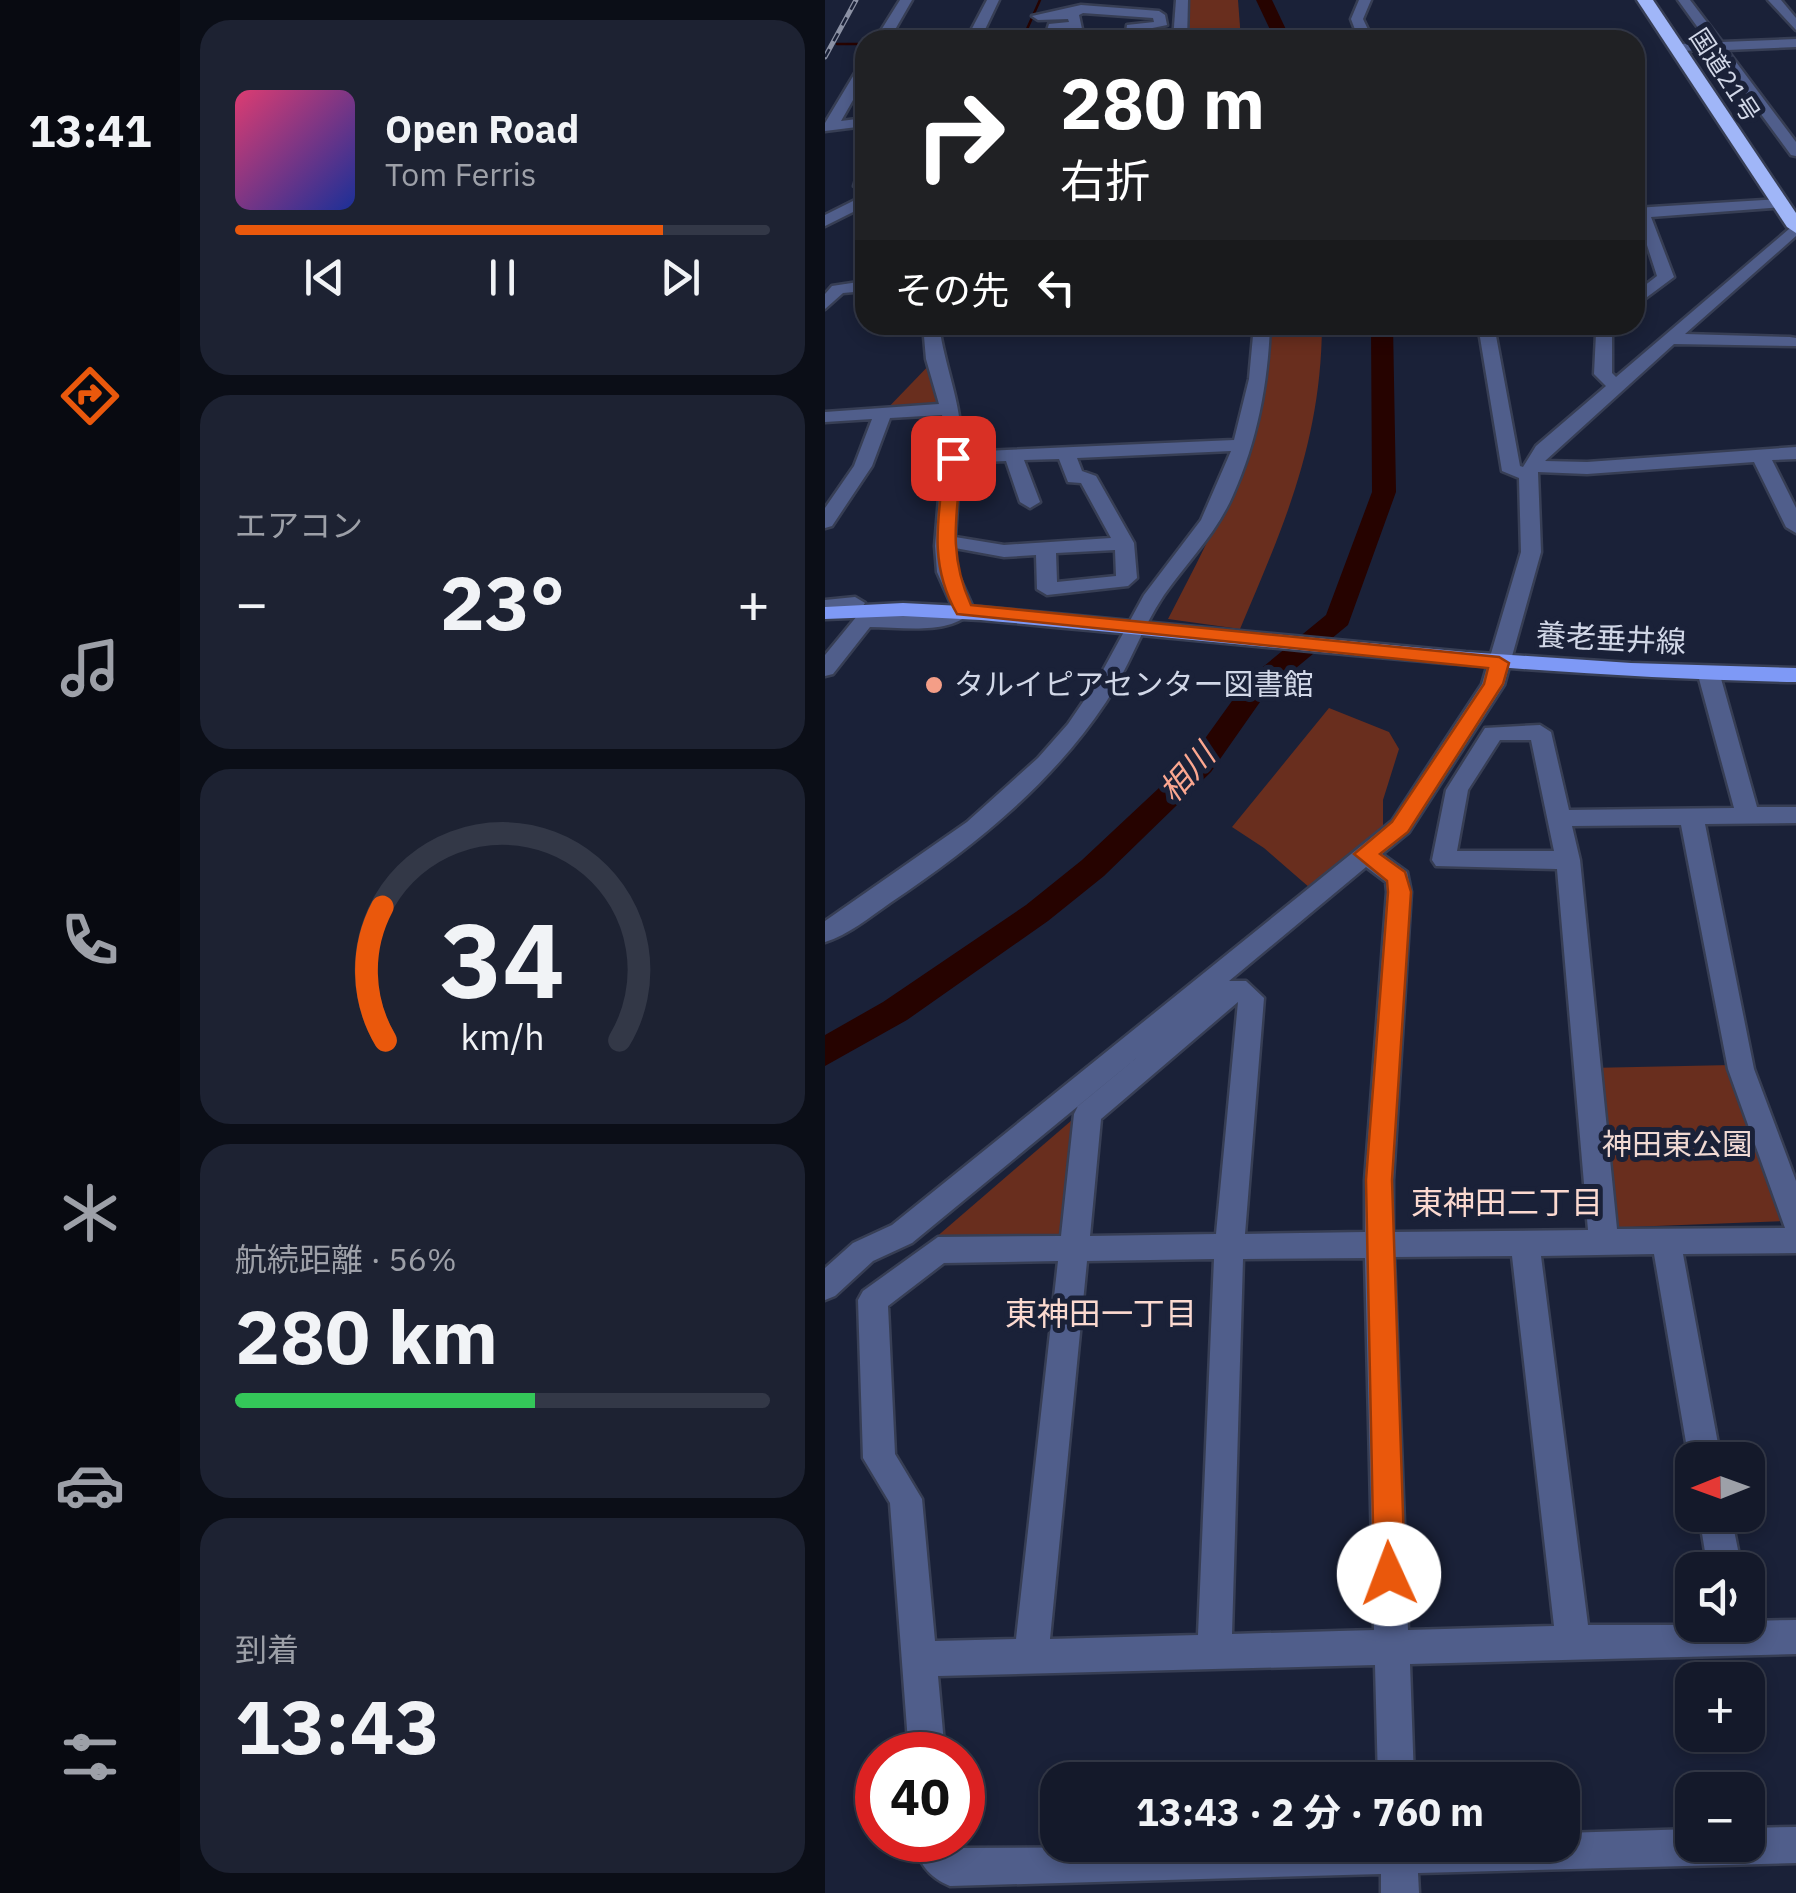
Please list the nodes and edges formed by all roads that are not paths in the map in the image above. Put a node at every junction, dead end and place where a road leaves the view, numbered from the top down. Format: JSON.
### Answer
{"nodes":[{"id":1,"x":906,"y":0,"type":"edge"},
{"id":2,"x":993,"y":0,"type":"edge"},
{"id":3,"x":1183,"y":0,"type":"edge"},
{"id":4,"x":1365,"y":0,"type":"edge"},
{"id":5,"x":1645,"y":0,"type":"edge"},
{"id":6,"x":1684,"y":0,"type":"edge"},
{"id":7,"x":1774,"y":0,"type":"edge"},
{"id":8,"x":1038,"y":16,"type":"dead end"},
{"id":9,"x":1796,"y":26,"type":"edge"},
{"id":10,"x":1074,"y":27,"type":"edge"},
{"id":11,"x":888,"y":30,"type":"edge"},
{"id":12,"x":978,"y":30,"type":"edge"},
{"id":13,"x":1132,"y":30,"type":"edge"},
{"id":14,"x":1181,"y":30,"type":"edge"},
{"id":15,"x":1359,"y":30,"type":"edge"},
{"id":16,"x":1796,"y":42,"type":"edge"},
{"id":17,"x":1718,"y":46,"type":"junction"},
{"id":18,"x":1677,"y":48,"type":"junction"},
{"id":19,"x":855,"y":84,"type":"edge"},
{"id":20,"x":855,"y":123,"type":"edge"},
{"id":21,"x":827,"y":127,"type":"edge"},
{"id":22,"x":1796,"y":152,"type":"edge"},
{"id":23,"x":1780,"y":204,"type":"junction"},
{"id":24,"x":855,"y":205,"type":"edge"},
{"id":25,"x":1645,"y":212,"type":"edge"},
{"id":26,"x":825,"y":220,"type":"edge"},
{"id":27,"x":1645,"y":226,"type":"edge"},
{"id":28,"x":1796,"y":228,"type":"edge"},
{"id":29,"x":832,"y":289,"type":"edge"},
{"id":30,"x":1645,"y":294,"type":"edge"},
{"id":31,"x":825,"y":304,"type":"edge"},
{"id":32,"x":932,"y":335,"type":"edge"},
{"id":33,"x":1260,"y":335,"type":"edge"},
{"id":34,"x":1487,"y":335,"type":"edge"},
{"id":35,"x":1604,"y":335,"type":"edge"},
{"id":36,"x":1668,"y":339,"type":"junction"},
{"id":37,"x":1790,"y":342,"type":"dead end"},
{"id":38,"x":1615,"y":385,"type":"junction"},
{"id":39,"x":952,"y":409,"type":"junction"},
{"id":40,"x":883,"y":414,"type":"junction"},
{"id":41,"x":825,"y":417,"type":"edge"},
{"id":42,"x":1241,"y":445,"type":"junction"},
{"id":43,"x":1066,"y":453,"type":"junction"},
{"id":44,"x":1796,"y":454,"type":"edge"},
{"id":45,"x":1013,"y":456,"type":"junction"},
{"id":46,"x":1761,"y":456,"type":"junction"},
{"id":47,"x":953,"y":458,"type":"junction"},
{"id":48,"x":1530,"y":470,"type":"junction"},
{"id":49,"x":1030,"y":502,"type":"dead end"},
{"id":50,"x":825,"y":522,"type":"edge"},
{"id":51,"x":1796,"y":527,"type":"edge"},
{"id":52,"x":945,"y":541,"type":"junction"},
{"id":53,"x":1124,"y":544,"type":"junction"},
{"id":54,"x":1046,"y":548,"type":"junction"},
{"id":55,"x":855,"y":604,"type":"dead end"},
{"id":56,"x":825,"y":610,"type":"edge"},
{"id":57,"x":963,"y":610,"type":"junction"},
{"id":58,"x":1134,"y":628,"type":"junction"},
{"id":59,"x":1499,"y":663,"type":"junction"},
{"id":60,"x":825,"y":668,"type":"edge"},
{"id":61,"x":1709,"y":674,"type":"junction"},
{"id":62,"x":1796,"y":675,"type":"edge"},
{"id":63,"x":1747,"y":814,"type":"junction"},
{"id":64,"x":1691,"y":815,"type":"junction"},
{"id":65,"x":1796,"y":815,"type":"edge"},
{"id":66,"x":1559,"y":818,"type":"junction"},
{"id":67,"x":1365,"y":854,"type":"junction"},
{"id":68,"x":1568,"y":860,"type":"junction"},
{"id":69,"x":825,"y":933,"type":"edge"},
{"id":70,"x":1796,"y":1220,"type":"edge"},
{"id":71,"x":1796,"y":1240,"type":"edge"},
{"id":72,"x":1605,"y":1242,"type":"junction"},
{"id":73,"x":1667,"y":1242,"type":"junction"},
{"id":74,"x":1525,"y":1243,"type":"junction"},
{"id":75,"x":1379,"y":1244,"type":"junction"},
{"id":76,"x":1229,"y":1247,"type":"junction"},
{"id":77,"x":1073,"y":1249,"type":"junction"},
{"id":78,"x":825,"y":1286,"type":"edge"},
{"id":79,"x":1702,"y":1442,"type":"edge"},
{"id":80,"x":1765,"y":1635,"type":"edge"},
{"id":81,"x":1675,"y":1636,"type":"edge"},
{"id":82,"x":1796,"y":1638,"type":"edge"},
{"id":83,"x":1573,"y":1642,"type":"junction"},
{"id":84,"x":1392,"y":1648,"type":"junction"},
{"id":85,"x":1214,"y":1650,"type":"junction"},
{"id":86,"x":1031,"y":1655,"type":"junction"},
{"id":87,"x":919,"y":1659,"type":"junction"},
{"id":88,"x":925,"y":1732,"type":"edge"},
{"id":89,"x":1395,"y":1762,"type":"edge"},
{"id":90,"x":1796,"y":1845,"type":"edge"},
{"id":91,"x":1580,"y":1847,"type":"edge"},
{"id":92,"x":1040,"y":1852,"type":"edge"},
{"id":93,"x":985,"y":1853,"type":"edge"},
{"id":94,"x":1399,"y":1862,"type":"edge"},
{"id":95,"x":1400,"y":1893,"type":"edge"}],
"edges":[{"from":1,"to":11,"type":"street"},
{"from":2,"to":12,"type":"street"},
{"from":3,"to":14,"type":"street"},
{"from":4,"to":15,"type":"street"},
{"from":5,"to":18,"type":"highway","name":"国道21号"},
{"from":6,"to":17,"type":"street"},
{"from":7,"to":9,"type":"street"},
{"from":8,"to":10,"type":"street"},
{"from":10,"to":13,"type":"street"},
{"from":16,"to":17,"type":"street"},
{"from":17,"to":18,"type":"street"},
{"from":17,"to":22,"type":"street"},
{"from":18,"to":23,"type":"highway","name":"国道21号"},
{"from":19,"to":21,"type":"street"},
{"from":20,"to":21,"type":"street"},
{"from":23,"to":25,"type":"street"},
{"from":23,"to":28,"type":"highway","name":"国道21号"},
{"from":24,"to":26,"type":"street"},
{"from":27,"to":30,"type":"street"},
{"from":28,"to":36,"type":"street"},
{"from":29,"to":31,"type":"street"},
{"from":32,"to":39,"type":"street"},
{"from":33,"to":42,"type":"street"},
{"from":34,"to":48,"type":"street"},
{"from":35,"to":38,"type":"street"},
{"from":36,"to":37,"type":"street"},
{"from":36,"to":38,"type":"street"},
{"from":38,"to":48,"type":"street"},
{"from":39,"to":40,"type":"street"},
{"from":39,"to":47,"type":"street"},
{"from":40,"to":41,"type":"street"},
{"from":40,"to":50,"type":"street"},
{"from":42,"to":43,"type":"street"},
{"from":42,"to":58,"type":"street"},
{"from":43,"to":45,"type":"street"},
{"from":43,"to":53,"type":"street"},
{"from":44,"to":46,"type":"street"},
{"from":45,"to":47,"type":"street"},
{"from":45,"to":49,"type":"street"},
{"from":46,"to":48,"type":"street"},
{"from":46,"to":51,"type":"street"},
{"from":47,"to":52,"type":"street"},
{"from":48,"to":59,"type":"street"},
{"from":52,"to":54,"type":"street"},
{"from":52,"to":57,"type":"street"},
{"from":53,"to":54,"type":"street"},
{"from":53,"to":54,"type":"street"},
{"from":55,"to":56,"type":"street"},
{"from":56,"to":57,"type":"main road","name":"養老垂井線"},
{"from":57,"to":58,"type":"main road","name":"養老垂井線"},
{"from":57,"to":60,"type":"street"},
{"from":58,"to":59,"type":"main road","name":"養老垂井線"},
{"from":58,"to":69,"type":"street"},
{"from":59,"to":61,"type":"main road","name":"養老垂井線"},
{"from":59,"to":67,"type":"street"},
{"from":61,"to":62,"type":"main road","name":"養老垂井線"},
{"from":61,"to":63,"type":"street"},
{"from":63,"to":64,"type":"street"},
{"from":63,"to":65,"type":"street"},
{"from":64,"to":66,"type":"street"},
{"from":64,"to":70,"type":"street"},
{"from":66,"to":68,"type":"street"},
{"from":66,"to":68,"type":"street"},
{"from":67,"to":75,"type":"street"},
{"from":67,"to":78,"type":"street"},
{"from":68,"to":72,"type":"street"},
{"from":71,"to":73,"type":"street"},
{"from":72,"to":73,"type":"street"},
{"from":72,"to":74,"type":"street"},
{"from":73,"to":79,"type":"street"},
{"from":74,"to":75,"type":"street"},
{"from":74,"to":83,"type":"street"},
{"from":75,"to":76,"type":"street"},
{"from":75,"to":84,"type":"street"},
{"from":76,"to":77,"type":"street"},
{"from":76,"to":77,"type":"street"},
{"from":76,"to":85,"type":"street"},
{"from":77,"to":86,"type":"street"},
{"from":77,"to":87,"type":"street"},
{"from":80,"to":82,"type":"street"},
{"from":81,"to":83,"type":"street"},
{"from":83,"to":84,"type":"street"},
{"from":84,"to":85,"type":"street"},
{"from":84,"to":89,"type":"street"},
{"from":85,"to":86,"type":"street"},
{"from":86,"to":87,"type":"street"},
{"from":87,"to":88,"type":"street"},
{"from":90,"to":91,"type":"street"},
{"from":92,"to":93,"type":"street"},
{"from":94,"to":95,"type":"street"}]}
